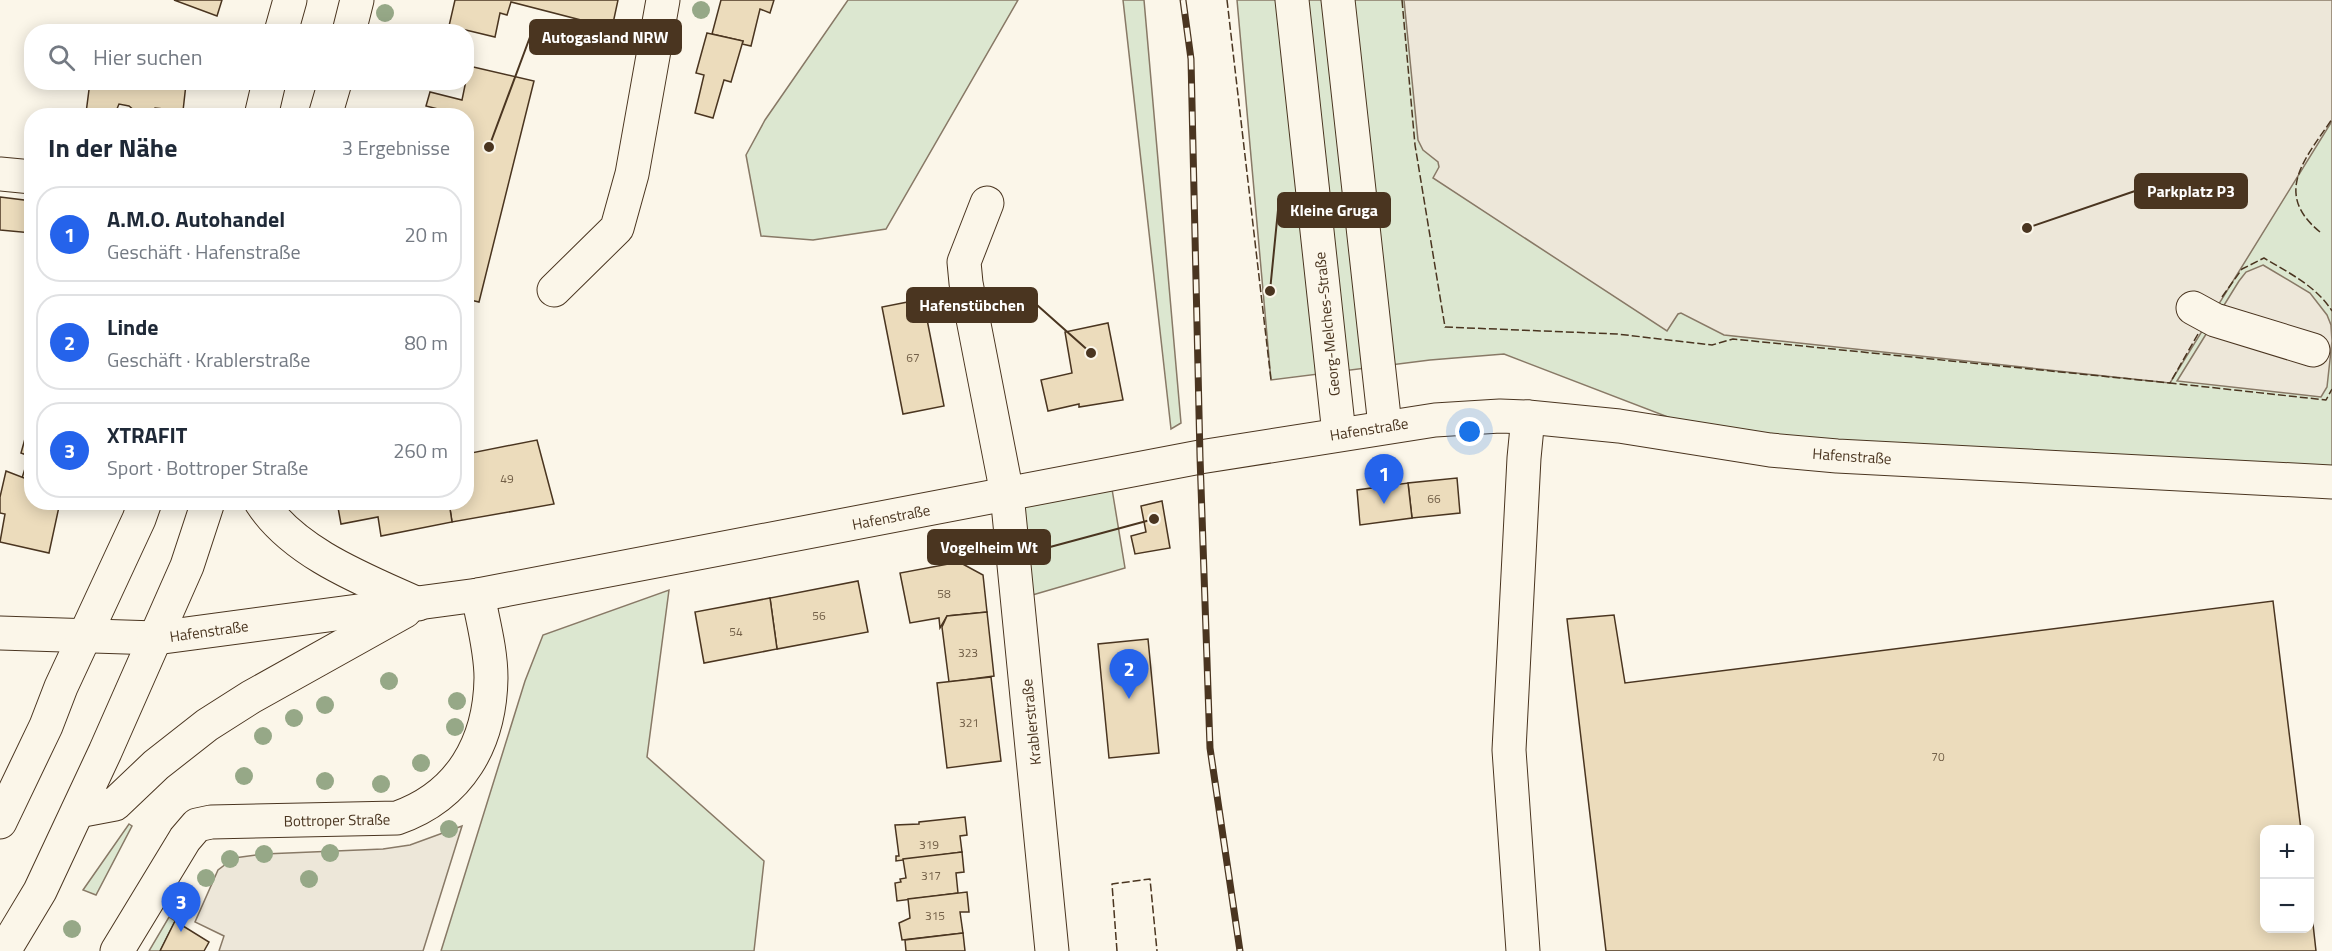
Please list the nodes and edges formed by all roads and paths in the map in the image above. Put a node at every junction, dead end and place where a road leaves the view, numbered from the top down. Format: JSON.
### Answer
{"nodes":[{"id":1,"x":290,"y":0,"type":"edge"},
{"id":2,"x":357,"y":0,"type":"edge"},
{"id":3,"x":663,"y":0,"type":"edge"},
{"id":4,"x":1292,"y":0,"type":"edge"},
{"id":5,"x":1338,"y":0,"type":"edge"},
{"id":6,"x":283,"y":24,"type":"edge"},
{"id":7,"x":351,"y":24,"type":"edge"},
{"id":8,"x":267,"y":90,"type":"edge"},
{"id":9,"x":332,"y":90,"type":"edge"},
{"id":10,"x":263,"y":108,"type":"edge"},
{"id":11,"x":327,"y":108,"type":"edge"},
{"id":12,"x":0,"y":174,"type":"edge"},
{"id":13,"x":24,"y":176,"type":"edge"},
{"id":14,"x":987,"y":203,"type":"dead end"},
{"id":15,"x":554,"y":290,"type":"dead end"},
{"id":16,"x":2193,"y":308,"type":"dead end"},
{"id":17,"x":2313,"y":350,"type":"dead end"},
{"id":18,"x":1528,"y":417,"type":"junction"},
{"id":19,"x":1385,"y":426,"type":"junction"},
{"id":20,"x":1339,"y":434,"type":"junction"},
{"id":21,"x":2332,"y":482,"type":"edge"},
{"id":22,"x":1008,"y":494,"type":"junction"},
{"id":23,"x":142,"y":510,"type":"edge"},
{"id":24,"x":205,"y":510,"type":"edge"},
{"id":25,"x":268,"y":510,"type":"edge"},
{"id":26,"x":478,"y":595,"type":"junction"},
{"id":27,"x":418,"y":604,"type":"junction"},
{"id":28,"x":0,"y":633,"type":"edge"},
{"id":29,"x":85,"y":637,"type":"junction"},
{"id":30,"x":156,"y":638,"type":"junction"},
{"id":31,"x":78,"y":811,"type":"junction"},
{"id":32,"x":0,"y":822,"type":"edge"},
{"id":33,"x":4,"y":951,"type":"edge"},
{"id":34,"x":117,"y":951,"type":"edge"},
{"id":35,"x":1052,"y":951,"type":"edge"},
{"id":36,"x":1523,"y":951,"type":"edge"}],
"edges":[{"from":1,"to":6,"type":"main road"},
{"from":2,"to":7,"type":"main road"},
{"from":3,"to":15,"type":"main road"},
{"from":4,"to":20,"type":"main road","name":"Georg-Melches-Straße"},
{"from":5,"to":19,"type":"main road"},
{"from":8,"to":10,"type":"main road"},
{"from":9,"to":11,"type":"main road"},
{"from":12,"to":13,"type":"main road"},
{"from":14,"to":22,"type":"main road","name":"Krablerstraße"},
{"from":16,"to":17,"type":"main road"},
{"from":18,"to":19,"type":"main road","name":"Hafenstraße"},
{"from":18,"to":21,"type":"main road","name":"Hafenstraße"},
{"from":18,"to":36,"type":"main road"},
{"from":19,"to":20,"type":"main road","name":"Hafenstraße"},
{"from":20,"to":22,"type":"main road","name":"Hafenstraße"},
{"from":22,"to":26,"type":"main road","name":"Hafenstraße"},
{"from":22,"to":35,"type":"main road","name":"Krablerstraße"},
{"from":23,"to":29,"type":"main road"},
{"from":24,"to":30,"type":"main road"},
{"from":25,"to":27,"type":"main road"},
{"from":26,"to":27,"type":"main road","name":"Hafenstraße"},
{"from":26,"to":34,"type":"main road","name":"Bottroper Straße"},
{"from":27,"to":30,"type":"main road","name":"Hafenstraße"},
{"from":27,"to":31,"type":"main road","name":"Hafenstraße"},
{"from":28,"to":29,"type":"main road","name":"Hafenstraße"},
{"from":29,"to":30,"type":"main road","name":"Hafenstraße"},
{"from":29,"to":32,"type":"main road"},
{"from":30,"to":31,"type":"main road"},
{"from":31,"to":33,"type":"main road"}]}
